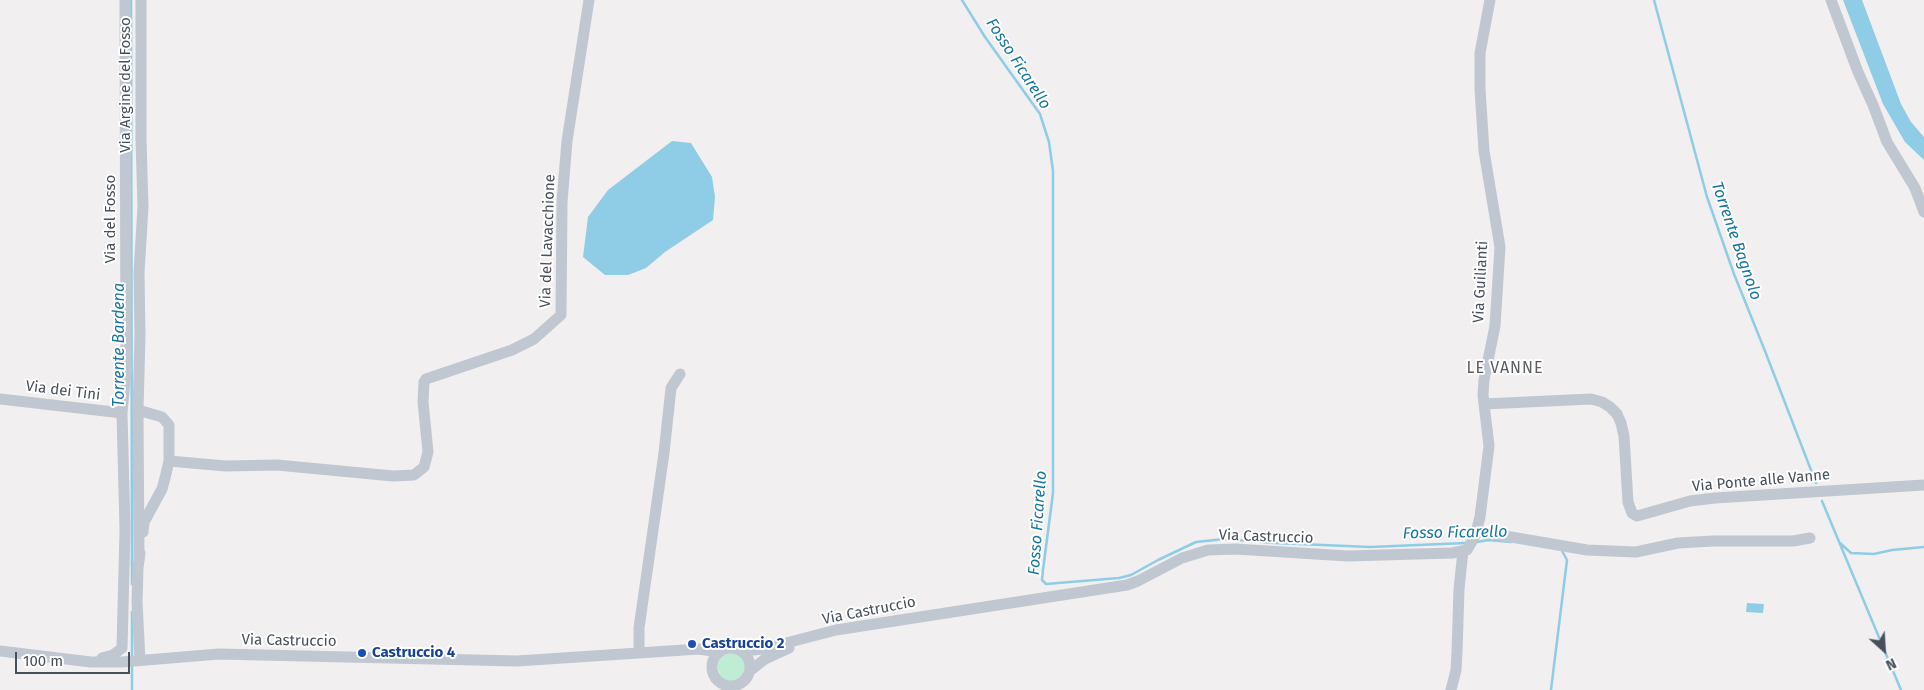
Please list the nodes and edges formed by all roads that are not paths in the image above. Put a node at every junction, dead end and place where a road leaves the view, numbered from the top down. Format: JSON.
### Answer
{"nodes":[{"id":1,"x":125,"y":0,"type":"edge"},
{"id":2,"x":142,"y":0,"type":"edge"},
{"id":3,"x":589,"y":0,"type":"edge"},
{"id":4,"x":1490,"y":0,"type":"edge"},
{"id":5,"x":1831,"y":0,"type":"edge"},
{"id":6,"x":1924,"y":212,"type":"edge"},
{"id":7,"x":680,"y":374,"type":"dead end"},
{"id":8,"x":0,"y":399,"type":"edge"},
{"id":9,"x":1484,"y":404,"type":"junction"},
{"id":10,"x":138,"y":410,"type":"junction"},
{"id":11,"x":122,"y":413,"type":"junction"},
{"id":12,"x":169,"y":461,"type":"junction"},
{"id":13,"x":1924,"y":485,"type":"edge"},
{"id":14,"x":1810,"y":538,"type":"dead end"},
{"id":15,"x":1471,"y":541,"type":"junction"},
{"id":16,"x":139,"y":560,"type":"junction"},
{"id":17,"x":810,"y":638,"type":"junction"},
{"id":18,"x":0,"y":651,"type":"edge"},
{"id":19,"x":678,"y":651,"type":"junction"},
{"id":20,"x":743,"y":651,"type":"junction"},
{"id":21,"x":639,"y":652,"type":"junction"},
{"id":22,"x":719,"y":652,"type":"junction"},
{"id":23,"x":140,"y":660,"type":"junction"},
{"id":24,"x":91,"y":662,"type":"junction"},
{"id":25,"x":751,"y":670,"type":"junction"},
{"id":26,"x":713,"y":673,"type":"junction"},
{"id":27,"x":730,"y":688,"type":"edge"},
{"id":28,"x":713,"y":690,"type":"edge"},
{"id":29,"x":1451,"y":690,"type":"edge"}],
"edges":[{"from":1,"to":11,"type":"street","name":"Via del Fosso"},
{"from":2,"to":10,"type":"street","name":"Via Argine del Fosso"},
{"from":3,"to":12,"type":"street","name":"Via del Lavacchione"},
{"from":4,"to":9,"type":"street","name":"Via Guilianti"},
{"from":5,"to":6,"type":"street"},
{"from":7,"to":21,"type":"street"},
{"from":8,"to":11,"type":"street","name":"Via dei Tini"},
{"from":9,"to":13,"type":"street","name":"Via Ponte alle Vanne"},
{"from":9,"to":15,"type":"street","name":"Via Guilianti"},
{"from":10,"to":12,"type":"street"},
{"from":10,"to":16,"type":"street","name":"Via Argine del Fosso"},
{"from":11,"to":24,"type":"street","name":"Via del Fosso"},
{"from":12,"to":16,"type":"street"},
{"from":14,"to":15,"type":"street","name":"Via Castruccio"},
{"from":15,"to":17,"type":"street","name":"Via Castruccio"},
{"from":15,"to":29,"type":"street","name":"Via Guilianti"},
{"from":16,"to":23,"type":"street"},
{"from":17,"to":20,"type":"street"},
{"from":17,"to":25,"type":"street"},
{"from":18,"to":24,"type":"street","name":"Via Castruccio"},
{"from":19,"to":21,"type":"street","name":"Via Castruccio"},
{"from":19,"to":22,"type":"street","name":"Via Castruccio"},
{"from":19,"to":26,"type":"street","name":"Via Castruccio"},
{"from":20,"to":22,"type":"street"},
{"from":20,"to":25,"type":"street"},
{"from":21,"to":23,"type":"street","name":"Via Castruccio"},
{"from":22,"to":26,"type":"street"},
{"from":23,"to":24,"type":"street","name":"Via Castruccio"},
{"from":25,"to":27,"type":"street"},
{"from":26,"to":27,"type":"street"},
{"from":26,"to":28,"type":"street"}]}
